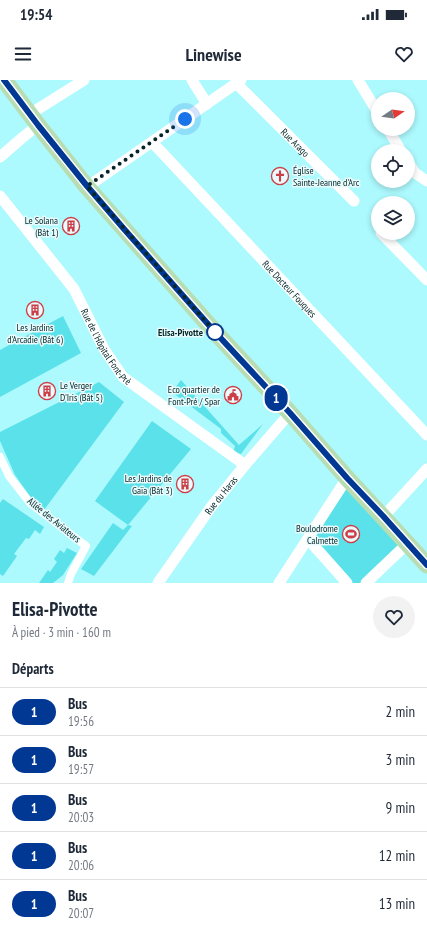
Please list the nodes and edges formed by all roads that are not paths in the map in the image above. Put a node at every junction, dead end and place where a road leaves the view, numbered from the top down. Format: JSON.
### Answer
{"nodes":[{"id":1,"x":4,"y":80,"type":"edge"},
{"id":2,"x":84,"y":80,"type":"edge"},
{"id":3,"x":192,"y":80,"type":"edge"},
{"id":4,"x":358,"y":80,"type":"edge"},
{"id":5,"x":238,"y":82,"type":"edge"},
{"id":6,"x":371,"y":101,"type":"edge"},
{"id":7,"x":207,"y":104,"type":"junction"},
{"id":8,"x":34,"y":120,"type":"junction"},
{"id":9,"x":152,"y":142,"type":"junction"},
{"id":10,"x":0,"y":157,"type":"edge"},
{"id":11,"x":415,"y":173,"type":"edge"},
{"id":12,"x":427,"y":181,"type":"edge"},
{"id":13,"x":87,"y":186,"type":"junction"},
{"id":14,"x":0,"y":196,"type":"edge"},
{"id":15,"x":354,"y":201,"type":"dead end"},
{"id":16,"x":388,"y":240,"type":"edge"},
{"id":17,"x":427,"y":280,"type":"edge"},
{"id":18,"x":290,"y":413,"type":"junction"},
{"id":19,"x":427,"y":435,"type":"edge"},
{"id":20,"x":0,"y":457,"type":"edge"},
{"id":21,"x":245,"y":465,"type":"junction"},
{"id":22,"x":427,"y":469,"type":"edge"},
{"id":23,"x":347,"y":478,"type":"junction"},
{"id":24,"x":383,"y":516,"type":"junction"},
{"id":25,"x":308,"y":539,"type":"junction"},
{"id":26,"x":408,"y":543,"type":"junction"},
{"id":27,"x":427,"y":564,"type":"edge"},
{"id":28,"x":68,"y":583,"type":"edge"},
{"id":29,"x":158,"y":583,"type":"edge"},
{"id":30,"x":279,"y":583,"type":"edge"},
{"id":31,"x":347,"y":583,"type":"edge"},
{"id":32,"x":366,"y":583,"type":"edge"}],
"edges":[{"from":1,"to":8,"type":"main road"},
{"from":2,"to":8,"type":"street"},
{"from":3,"to":7,"type":"street"},
{"from":4,"to":6,"type":"street"},
{"from":5,"to":7,"type":"street"},
{"from":5,"to":15,"type":"street","name":"Rue Arago"},
{"from":7,"to":9,"type":"street"},
{"from":8,"to":10,"type":"street"},
{"from":8,"to":13,"type":"main road"},
{"from":9,"to":13,"type":"street"},
{"from":9,"to":19,"type":"street","name":"Rue Docteur Fouques"},
{"from":11,"to":12,"type":"street"},
{"from":13,"to":18,"type":"main road"},
{"from":14,"to":21,"type":"street","name":"Rue de l'Hôpital Font-Pré"},
{"from":16,"to":17,"type":"street"},
{"from":18,"to":21,"type":"street","name":"Rue du Haras"},
{"from":18,"to":23,"type":"main road"},
{"from":20,"to":28,"type":"street","name":"Allée des Aviateurs"},
{"from":21,"to":29,"type":"street","name":"Rue du Haras"},
{"from":22,"to":24,"type":"street"},
{"from":23,"to":24,"type":"main road"},
{"from":23,"to":25,"type":"street"},
{"from":24,"to":26,"type":"main road"},
{"from":25,"to":30,"type":"street"},
{"from":25,"to":31,"type":"street"},
{"from":26,"to":27,"type":"main road"},
{"from":26,"to":32,"type":"street"}]}
